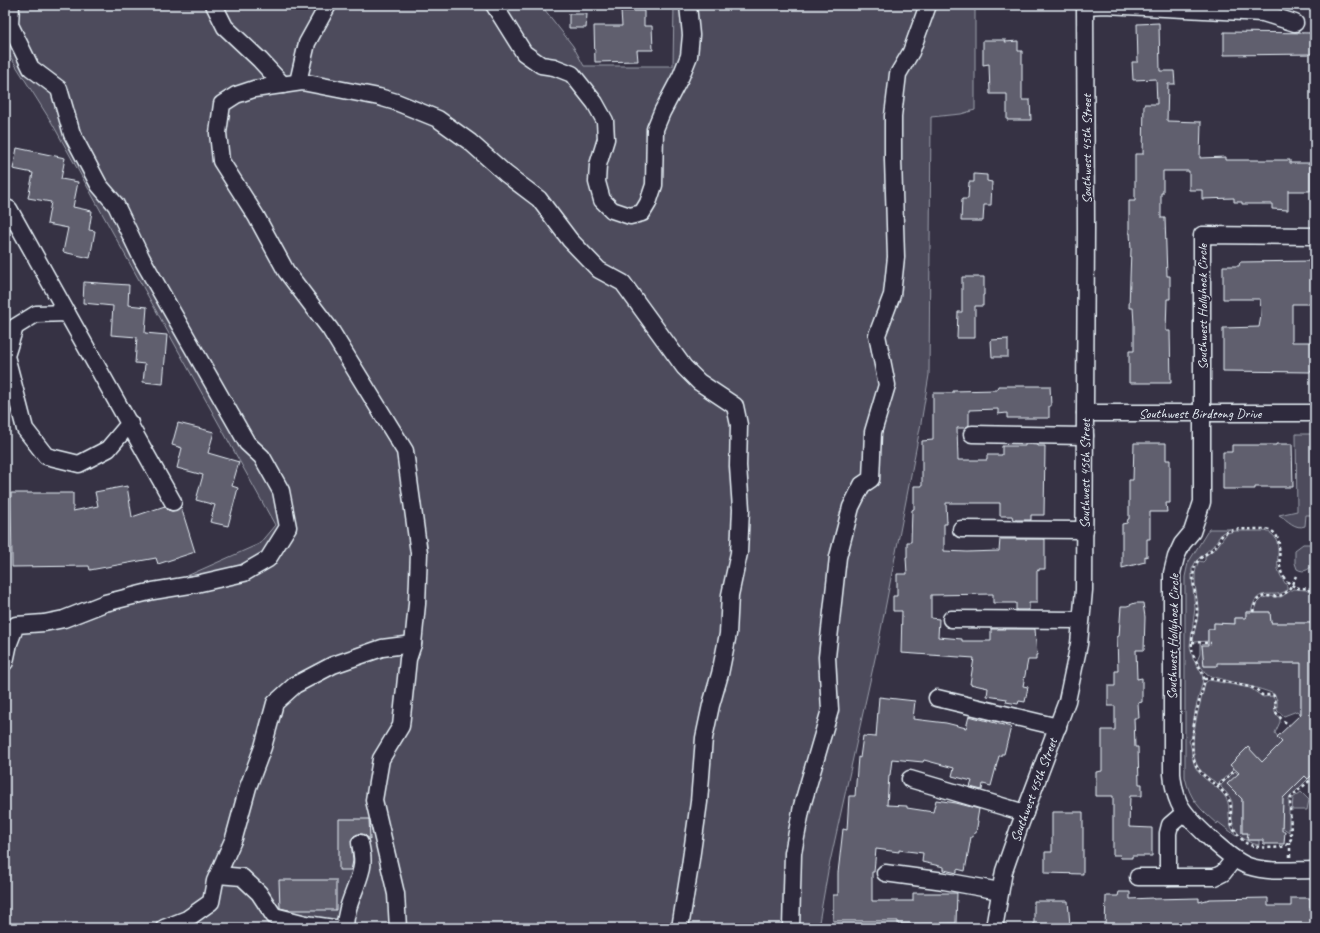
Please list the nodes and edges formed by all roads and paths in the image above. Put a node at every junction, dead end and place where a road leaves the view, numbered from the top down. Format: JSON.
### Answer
{"nodes":[{"id":1,"x":10,"y":5,"type":"edge"},
{"id":2,"x":214,"y":5,"type":"edge"},
{"id":3,"x":328,"y":5,"type":"edge"},
{"id":4,"x":494,"y":5,"type":"edge"},
{"id":5,"x":688,"y":5,"type":"edge"},
{"id":6,"x":928,"y":5,"type":"edge"},
{"id":7,"x":1085,"y":5,"type":"edge"},
{"id":8,"x":1295,"y":22,"type":"dead end"},
{"id":9,"x":291,"y":83,"type":"junction"},
{"id":10,"x":9,"y":209,"type":"dead end"},
{"id":11,"x":1315,"y":236,"type":"edge"},
{"id":12,"x":67,"y":313,"type":"junction"},
{"id":13,"x":10,"y":390,"type":"edge"},
{"id":14,"x":1085,"y":413,"type":"junction"},
{"id":15,"x":1202,"y":413,"type":"junction"},
{"id":16,"x":1315,"y":413,"type":"edge"},
{"id":17,"x":130,"y":423,"type":"junction"},
{"id":18,"x":972,"y":434,"type":"dead end"},
{"id":19,"x":1085,"y":436,"type":"junction"},
{"id":20,"x":173,"y":502,"type":"dead end"},
{"id":21,"x":961,"y":529,"type":"dead end"},
{"id":22,"x":1085,"y":530,"type":"junction"},
{"id":23,"x":1296,"y":576,"type":"dead end"},
{"id":24,"x":1292,"y":585,"type":"junction"},
{"id":25,"x":1315,"y":594,"type":"edge"},
{"id":26,"x":1253,"y":612,"type":"dead end"},
{"id":27,"x":952,"y":619,"type":"dead end"},
{"id":28,"x":1081,"y":620,"type":"junction"},
{"id":29,"x":1192,"y":642,"type":"junction"},
{"id":30,"x":1211,"y":643,"type":"dead end"},
{"id":31,"x":413,"y":644,"type":"junction"},
{"id":32,"x":5,"y":662,"type":"edge"},
{"id":33,"x":1204,"y":679,"type":"junction"},
{"id":34,"x":937,"y":698,"type":"dead end"},
{"id":35,"x":1289,"y":725,"type":"dead end"},
{"id":36,"x":1058,"y":727,"type":"junction"},
{"id":37,"x":1235,"y":770,"type":"dead end"},
{"id":38,"x":1315,"y":776,"type":"edge"},
{"id":39,"x":910,"y":780,"type":"dead end"},
{"id":40,"x":1218,"y":786,"type":"junction"},
{"id":41,"x":1025,"y":813,"type":"junction"},
{"id":42,"x":1184,"y":813,"type":"junction"},
{"id":43,"x":1290,"y":841,"type":"junction"},
{"id":44,"x":360,"y":843,"type":"dead end"},
{"id":45,"x":1290,"y":850,"type":"dead end"},
{"id":46,"x":1234,"y":859,"type":"junction"},
{"id":47,"x":1315,"y":870,"type":"edge"},
{"id":48,"x":885,"y":873,"type":"dead end"},
{"id":49,"x":218,"y":875,"type":"junction"},
{"id":50,"x":1138,"y":877,"type":"dead end"},
{"id":51,"x":1168,"y":877,"type":"junction"},
{"id":52,"x":1000,"y":891,"type":"junction"},
{"id":53,"x":164,"y":928,"type":"edge"},
{"id":54,"x":334,"y":928,"type":"edge"},
{"id":55,"x":345,"y":928,"type":"edge"},
{"id":56,"x":398,"y":928,"type":"edge"},
{"id":57,"x":680,"y":928,"type":"edge"},
{"id":58,"x":791,"y":928,"type":"edge"},
{"id":59,"x":994,"y":928,"type":"edge"}],
"edges":[{"from":1,"to":32,"type":"street"},
{"from":2,"to":9,"type":"street"},
{"from":3,"to":9,"type":"street"},
{"from":4,"to":5,"type":"street"},
{"from":6,"to":58,"type":"street"},
{"from":7,"to":8,"type":"street"},
{"from":7,"to":14,"type":"street","name":"Southwest 45th Street"},
{"from":9,"to":31,"type":"street"},
{"from":9,"to":57,"type":"street"},
{"from":10,"to":12,"type":"street"},
{"from":11,"to":15,"type":"street","name":"Southwest Hollyhock Circle"},
{"from":12,"to":13,"type":"street"},
{"from":12,"to":17,"type":"street"},
{"from":13,"to":17,"type":"street"},
{"from":14,"to":15,"type":"street","name":"Southwest Birdsong Drive"},
{"from":14,"to":19,"type":"street","name":"Southwest 45th Street"},
{"from":15,"to":16,"type":"street","name":"Southwest Birdsong Drive"},
{"from":15,"to":42,"type":"street","name":"Southwest Hollyhock Circle"},
{"from":17,"to":20,"type":"street"},
{"from":18,"to":19,"type":"street"},
{"from":19,"to":22,"type":"street","name":"Southwest 45th Street"},
{"from":21,"to":22,"type":"street"},
{"from":22,"to":28,"type":"street","name":"Southwest 45th Street"},
{"from":23,"to":24,"type":"path"},
{"from":24,"to":25,"type":"path"},
{"from":24,"to":26,"type":"path"},
{"from":24,"to":29,"type":"path"},
{"from":27,"to":28,"type":"street"},
{"from":28,"to":36,"type":"street","name":"Southwest 45th Street"},
{"from":29,"to":30,"type":"path"},
{"from":29,"to":33,"type":"path"},
{"from":31,"to":49,"type":"street"},
{"from":31,"to":56,"type":"street"},
{"from":33,"to":35,"type":"path"},
{"from":33,"to":40,"type":"path"},
{"from":34,"to":36,"type":"street"},
{"from":36,"to":41,"type":"street","name":"Southwest 45th Street"},
{"from":37,"to":40,"type":"path"},
{"from":38,"to":43,"type":"path"},
{"from":39,"to":41,"type":"street"},
{"from":40,"to":43,"type":"path"},
{"from":41,"to":52,"type":"street","name":"Southwest 45th Street"},
{"from":42,"to":46,"type":"street","name":"Southwest Hollyhock Circle"},
{"from":42,"to":51,"type":"street"},
{"from":43,"to":45,"type":"path"},
{"from":44,"to":55,"type":"street"},
{"from":46,"to":47,"type":"street","name":"Southwest Hollyhock Circle"},
{"from":46,"to":51,"type":"street"},
{"from":48,"to":52,"type":"street"},
{"from":49,"to":53,"type":"street"},
{"from":49,"to":54,"type":"street"},
{"from":50,"to":51,"type":"street"},
{"from":52,"to":59,"type":"street","name":"Southwest 45th Street"}]}
